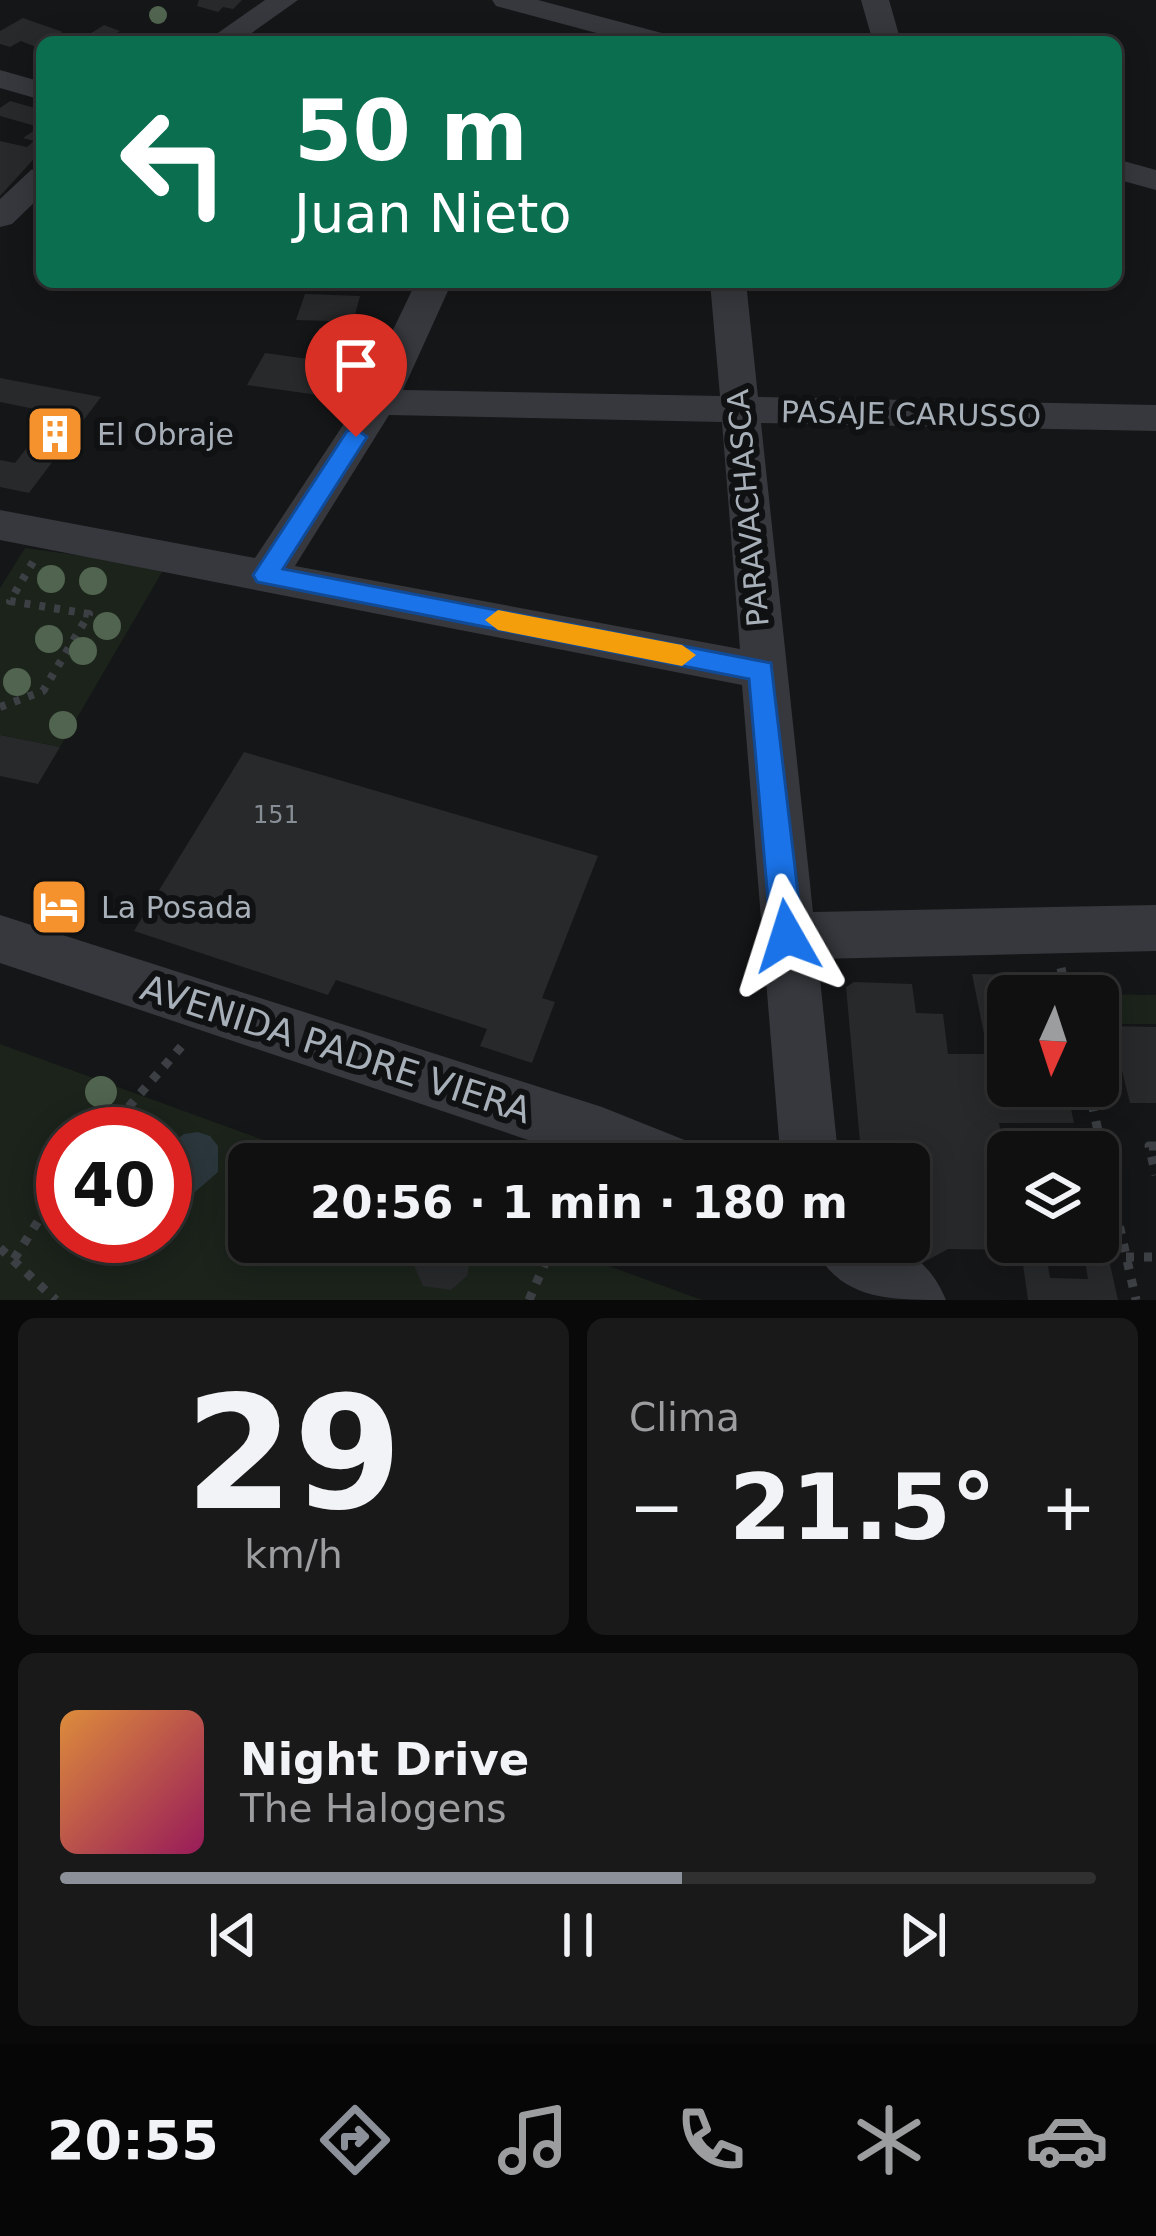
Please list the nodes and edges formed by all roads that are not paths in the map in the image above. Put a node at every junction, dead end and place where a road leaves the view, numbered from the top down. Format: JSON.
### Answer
{"nodes":[{"id":1,"x":284,"y":0,"type":"edge"},
{"id":2,"x":506,"y":0,"type":"edge"},
{"id":3,"x":875,"y":0,"type":"edge"},
{"id":4,"x":556,"y":19,"type":"edge"},
{"id":5,"x":228,"y":36,"type":"edge"},
{"id":6,"x":635,"y":36,"type":"edge"},
{"id":7,"x":885,"y":36,"type":"edge"},
{"id":8,"x":0,"y":79,"type":"edge"},
{"id":9,"x":36,"y":89,"type":"edge"},
{"id":10,"x":1122,"y":171,"type":"edge"},
{"id":11,"x":1156,"y":180,"type":"edge"},
{"id":12,"x":36,"y":183,"type":"edge"},
{"id":13,"x":0,"y":217,"type":"edge"},
{"id":14,"x":431,"y":288,"type":"edge"},
{"id":15,"x":729,"y":288,"type":"edge"},
{"id":16,"x":378,"y":402,"type":"junction"},
{"id":17,"x":740,"y":411,"type":"junction"},
{"id":18,"x":1156,"y":418,"type":"edge"},
{"id":19,"x":0,"y":525,"type":"edge"},
{"id":20,"x":266,"y":575,"type":"junction"},
{"id":21,"x":762,"y":671,"type":"junction"},
{"id":22,"x":1156,"y":928,"type":"edge"},
{"id":23,"x":787,"y":936,"type":"junction"},
{"id":24,"x":0,"y":939,"type":"edge"},
{"id":25,"x":619,"y":1143,"type":"edge"},
{"id":26,"x":808,"y":1143,"type":"edge"},
{"id":27,"x":868,"y":1263,"type":"edge"},
{"id":28,"x":915,"y":1300,"type":"edge"}],
"edges":[{"from":1,"to":5,"type":"street"},
{"from":2,"to":4,"type":"street"},
{"from":3,"to":7,"type":"street"},
{"from":4,"to":6,"type":"street"},
{"from":8,"to":9,"type":"street"},
{"from":10,"to":11,"type":"street"},
{"from":12,"to":13,"type":"street"},
{"from":14,"to":16,"type":"street"},
{"from":15,"to":17,"type":"street","name":"PARAVACHASCA"},
{"from":16,"to":17,"type":"street","name":"PASAJE CARUSSO"},
{"from":16,"to":20,"type":"street"},
{"from":17,"to":18,"type":"street","name":"PASAJE CARUSSO"},
{"from":17,"to":21,"type":"street","name":"PARAVACHASCA"},
{"from":19,"to":20,"type":"street"},
{"from":20,"to":21,"type":"street"},
{"from":21,"to":23,"type":"street","name":"PARAVACHASCA"},
{"from":22,"to":23,"type":"street"},
{"from":23,"to":26,"type":"street","name":"PARAVACHASCA"},
{"from":24,"to":25,"type":"street","name":"AVENIDA PADRE VIERA"},
{"from":27,"to":28,"type":"street"}]}
